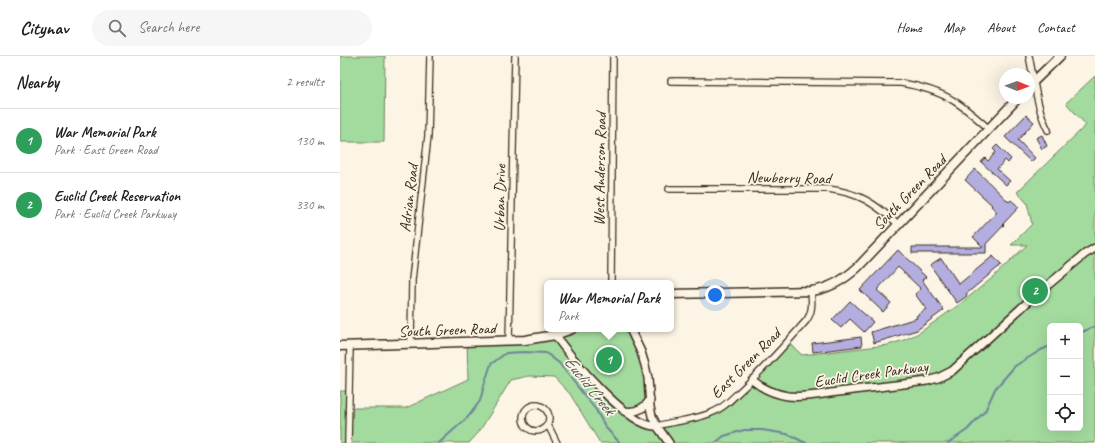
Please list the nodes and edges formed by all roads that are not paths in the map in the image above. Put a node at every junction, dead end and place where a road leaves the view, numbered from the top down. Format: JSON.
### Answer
{"nodes":[{"id":1,"x":430,"y":56,"type":"edge"},
{"id":2,"x":515,"y":56,"type":"edge"},
{"id":3,"x":613,"y":56,"type":"edge"},
{"id":4,"x":1029,"y":56,"type":"edge"},
{"id":5,"x":1060,"y":56,"type":"edge"},
{"id":6,"x":1030,"y":68,"type":"edge"},
{"id":7,"x":671,"y":81,"type":"dead end"},
{"id":8,"x":1035,"y":81,"type":"edge"},
{"id":9,"x":1035,"y":94,"type":"edge"},
{"id":10,"x":1012,"y":104,"type":"edge"},
{"id":11,"x":988,"y":129,"type":"junction"},
{"id":12,"x":1048,"y":130,"type":"dead end"},
{"id":13,"x":669,"y":189,"type":"dead end"},
{"id":14,"x":898,"y":224,"type":"junction"},
{"id":15,"x":1095,"y":248,"type":"edge"},
{"id":16,"x":611,"y":280,"type":"edge"},
{"id":17,"x":811,"y":291,"type":"junction"},
{"id":18,"x":674,"y":294,"type":"edge"},
{"id":19,"x":564,"y":332,"type":"edge"},
{"id":20,"x":631,"y":332,"type":"edge"},
{"id":21,"x":555,"y":335,"type":"junction"},
{"id":22,"x":509,"y":341,"type":"junction"},
{"id":23,"x":411,"y":344,"type":"junction"},
{"id":24,"x":340,"y":346,"type":"edge"},
{"id":25,"x":350,"y":346,"type":"junction"},
{"id":26,"x":752,"y":380,"type":"junction"},
{"id":27,"x":650,"y":400,"type":"junction"},
{"id":28,"x":624,"y":411,"type":"junction"},
{"id":29,"x":548,"y":425,"type":"junction"},
{"id":30,"x":657,"y":426,"type":"junction"},
{"id":31,"x":348,"y":443,"type":"edge"},
{"id":32,"x":557,"y":443,"type":"edge"},
{"id":33,"x":669,"y":443,"type":"edge"}],
"edges":[{"from":1,"to":23,"type":"street","name":"Adrian Road"},
{"from":2,"to":22,"type":"street","name":"Urban Drive"},
{"from":3,"to":16,"type":"street","name":"West Anderson Road"},
{"from":4,"to":6,"type":"street"},
{"from":5,"to":8,"type":"main road"},
{"from":7,"to":11,"type":"street"},
{"from":9,"to":12,"type":"street"},
{"from":10,"to":11,"type":"main road","name":"South Green Road"},
{"from":11,"to":14,"type":"main road","name":"South Green Road"},
{"from":13,"to":14,"type":"street","name":"Newberry Road"},
{"from":14,"to":17,"type":"main road","name":"South Green Road"},
{"from":15,"to":26,"type":"street","name":"Euclid Creek Parkway"},
{"from":17,"to":18,"type":"main road","name":"South Green Road"},
{"from":17,"to":26,"type":"street","name":"East Green Road"},
{"from":19,"to":21,"type":"main road","name":"South Green Road"},
{"from":20,"to":27,"type":"street"},
{"from":21,"to":22,"type":"main road","name":"South Green Road"},
{"from":21,"to":28,"type":"street"},
{"from":22,"to":23,"type":"main road","name":"South Green Road"},
{"from":23,"to":25,"type":"main road","name":"South Green Road"},
{"from":24,"to":25,"type":"main road","name":"South Green Road"},
{"from":25,"to":31,"type":"street"},
{"from":26,"to":30,"type":"street","name":"East Green Road"},
{"from":27,"to":28,"type":"street"},
{"from":27,"to":30,"type":"street"},
{"from":28,"to":30,"type":"street"},
{"from":29,"to":29,"type":"street"},
{"from":29,"to":32,"type":"street"},
{"from":30,"to":33,"type":"street"}]}
